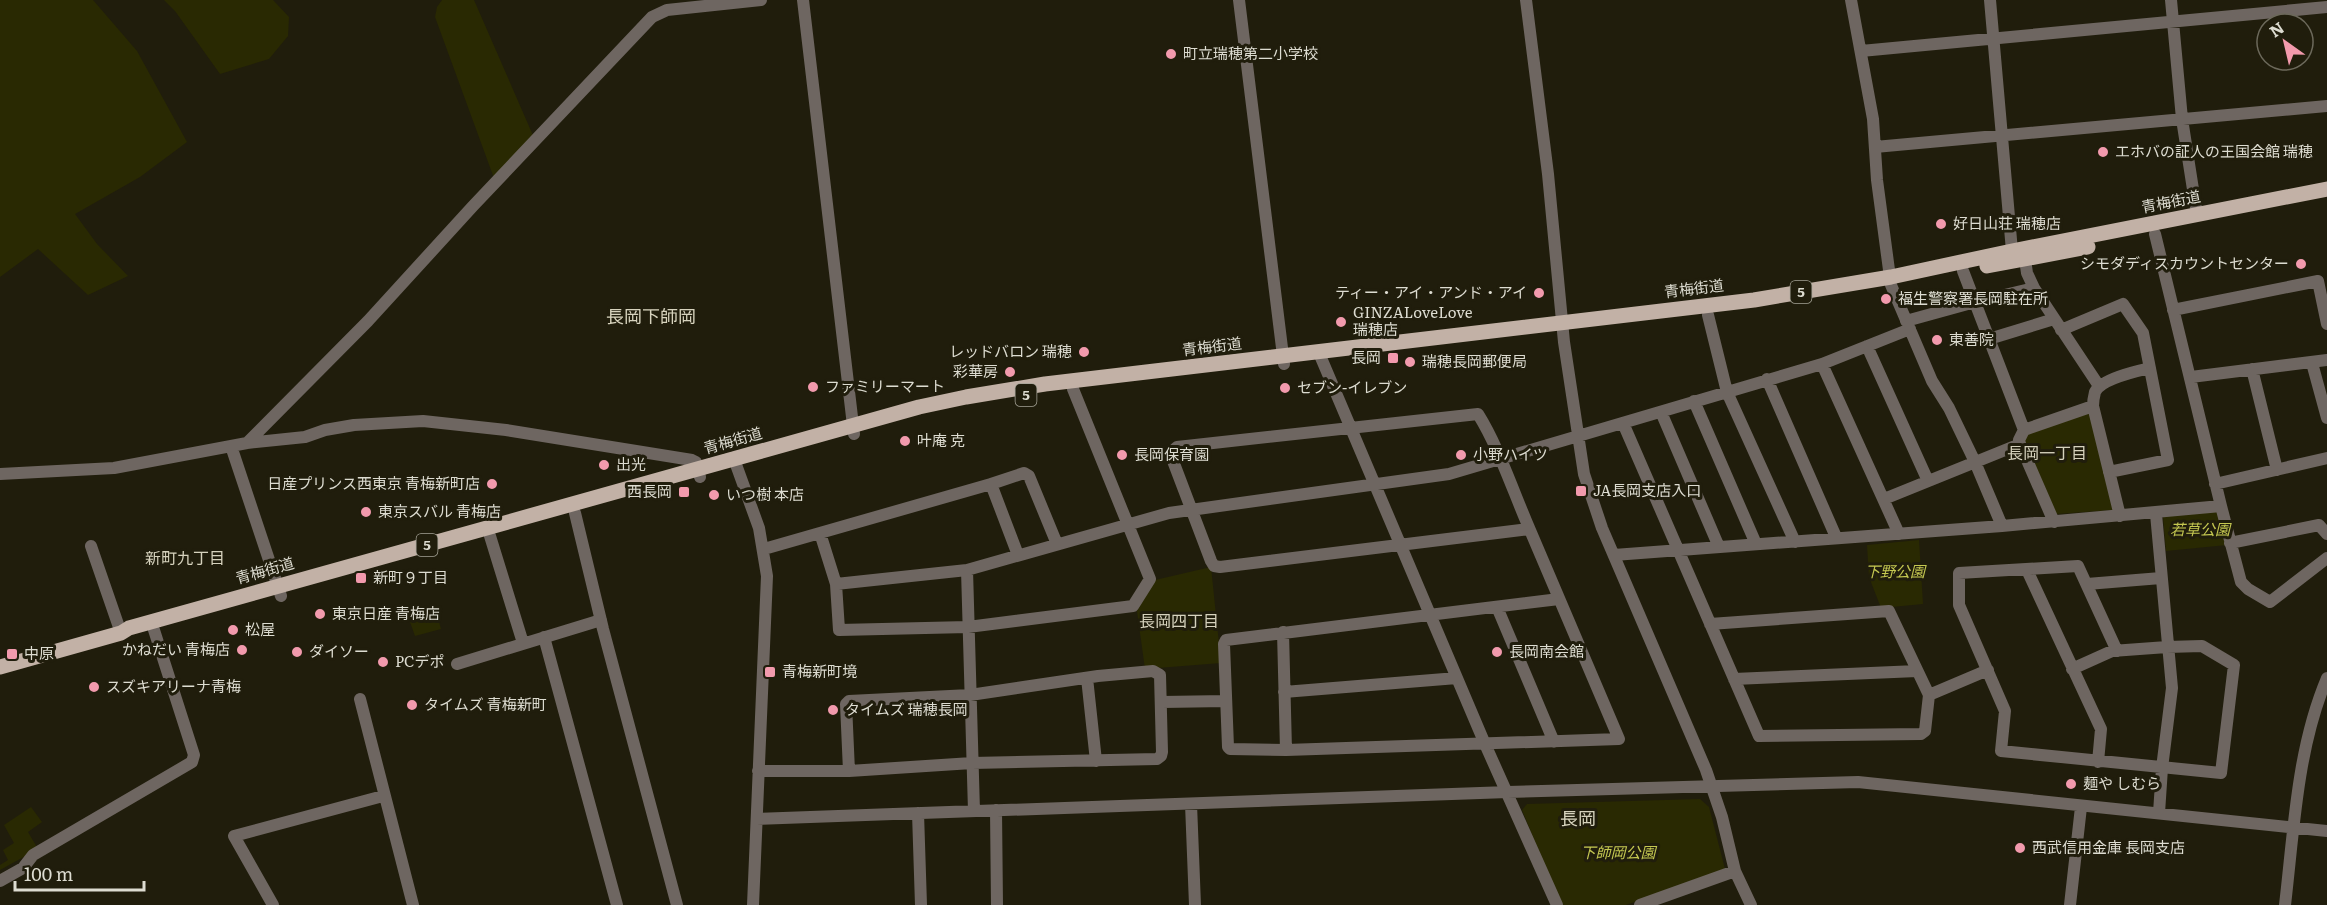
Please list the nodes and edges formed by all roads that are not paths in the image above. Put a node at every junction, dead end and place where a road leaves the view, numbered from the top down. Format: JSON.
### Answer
{"nodes":[{"id":1,"x":761,"y":0,"type":"edge"},
{"id":2,"x":802,"y":0,"type":"edge"},
{"id":3,"x":1239,"y":0,"type":"edge"},
{"id":4,"x":1526,"y":0,"type":"edge"},
{"id":5,"x":1851,"y":0,"type":"edge"},
{"id":6,"x":1990,"y":0,"type":"edge"},
{"id":7,"x":2171,"y":0,"type":"edge"},
{"id":8,"x":658,"y":6,"type":"edge"},
{"id":9,"x":2327,"y":7,"type":"edge"},
{"id":10,"x":2173,"y":21,"type":"junction"},
{"id":11,"x":1993,"y":40,"type":"junction"},
{"id":12,"x":1861,"y":51,"type":"junction"},
{"id":13,"x":2327,"y":106,"type":"edge"},
{"id":14,"x":2182,"y":119,"type":"junction"},
{"id":15,"x":2002,"y":137,"type":"junction"},
{"id":16,"x":1875,"y":147,"type":"junction"},
{"id":17,"x":2327,"y":189,"type":"edge"},
{"id":18,"x":2327,"y":198,"type":"edge"},
{"id":19,"x":2197,"y":215,"type":"junction"},
{"id":20,"x":2155,"y":234,"type":"junction"},
{"id":21,"x":2019,"y":255,"type":"junction"},
{"id":22,"x":1963,"y":271,"type":"junction"},
{"id":23,"x":1891,"y":281,"type":"junction"},
{"id":24,"x":2034,"y":288,"type":"junction"},
{"id":25,"x":1975,"y":302,"type":"junction"},
{"id":26,"x":2174,"y":310,"type":"junction"},
{"id":27,"x":1708,"y":315,"type":"junction"},
{"id":28,"x":2054,"y":319,"type":"junction"},
{"id":29,"x":2327,"y":324,"type":"edge"},
{"id":30,"x":1908,"y":325,"type":"junction"},
{"id":31,"x":1563,"y":328,"type":"junction"},
{"id":32,"x":2061,"y":330,"type":"junction"},
{"id":33,"x":1989,"y":339,"type":"junction"},
{"id":34,"x":1867,"y":346,"type":"junction"},
{"id":35,"x":1321,"y":357,"type":"junction"},
{"id":36,"x":2327,"y":360,"type":"edge"},
{"id":37,"x":1284,"y":361,"type":"junction"},
{"id":38,"x":2312,"y":363,"type":"junction"},
{"id":39,"x":1822,"y":364,"type":"junction"},
{"id":40,"x":2150,"y":368,"type":"junction"},
{"id":41,"x":2252,"y":369,"type":"junction"},
{"id":42,"x":2191,"y":377,"type":"junction"},
{"id":43,"x":1767,"y":379,"type":"junction"},
{"id":44,"x":2099,"y":386,"type":"junction"},
{"id":45,"x":1073,"y":389,"type":"junction"},
{"id":46,"x":1727,"y":392,"type":"junction"},
{"id":47,"x":1694,"y":401,"type":"junction"},
{"id":48,"x":2092,"y":406,"type":"junction"},
{"id":49,"x":1661,"y":412,"type":"junction"},
{"id":50,"x":2327,"y":418,"type":"edge"},
{"id":51,"x":1623,"y":423,"type":"junction"},
{"id":52,"x":1351,"y":428,"type":"junction"},
{"id":53,"x":854,"y":430,"type":"junction"},
{"id":54,"x":2024,"y":430,"type":"junction"},
{"id":55,"x":1576,"y":436,"type":"junction"},
{"id":56,"x":247,"y":443,"type":"junction"},
{"id":57,"x":2020,"y":444,"type":"junction"},
{"id":58,"x":231,"y":446,"type":"junction"},
{"id":59,"x":2327,"y":458,"type":"edge"},
{"id":60,"x":1500,"y":460,"type":"junction"},
{"id":61,"x":1975,"y":462,"type":"junction"},
{"id":62,"x":735,"y":463,"type":"junction"},
{"id":63,"x":2277,"y":471,"type":"junction"},
{"id":64,"x":2109,"y":472,"type":"junction"},
{"id":65,"x":699,"y":473,"type":"junction"},
{"id":66,"x":0,"y":474,"type":"edge"},
{"id":67,"x":1929,"y":481,"type":"junction"},
{"id":68,"x":991,"y":484,"type":"junction"},
{"id":69,"x":1375,"y":484,"type":"junction"},
{"id":70,"x":2215,"y":484,"type":"junction"},
{"id":71,"x":1884,"y":499,"type":"junction"},
{"id":72,"x":2221,"y":506,"type":"junction"},
{"id":73,"x":1191,"y":509,"type":"junction"},
{"id":74,"x":575,"y":513,"type":"junction"},
{"id":75,"x":2156,"y":514,"type":"junction"},
{"id":76,"x":2120,"y":516,"type":"junction"},
{"id":77,"x":2054,"y":522,"type":"junction"},
{"id":78,"x":1128,"y":525,"type":"junction"},
{"id":79,"x":2002,"y":526,"type":"junction"},
{"id":80,"x":2324,"y":526,"type":"edge"},
{"id":81,"x":1529,"y":529,"type":"junction"},
{"id":82,"x":820,"y":533,"type":"junction"},
{"id":83,"x":1899,"y":534,"type":"junction"},
{"id":84,"x":490,"y":536,"type":"junction"},
{"id":85,"x":1836,"y":537,"type":"junction"},
{"id":86,"x":1796,"y":542,"type":"junction"},
{"id":87,"x":2230,"y":543,"type":"junction"},
{"id":88,"x":1057,"y":544,"type":"junction"},
{"id":89,"x":1400,"y":544,"type":"junction"},
{"id":90,"x":1756,"y":544,"type":"junction"},
{"id":91,"x":91,"y":546,"type":"dead end"},
{"id":92,"x":1719,"y":547,"type":"junction"},
{"id":93,"x":764,"y":549,"type":"junction"},
{"id":94,"x":1678,"y":550,"type":"junction"},
{"id":95,"x":1018,"y":555,"type":"junction"},
{"id":96,"x":1614,"y":555,"type":"junction"},
{"id":97,"x":2327,"y":558,"type":"edge"},
{"id":98,"x":967,"y":570,"type":"junction"},
{"id":99,"x":2027,"y":570,"type":"junction"},
{"id":100,"x":2161,"y":578,"type":"junction"},
{"id":101,"x":836,"y":584,"type":"junction"},
{"id":102,"x":2087,"y":584,"type":"junction"},
{"id":103,"x":279,"y":591,"type":"junction"},
{"id":104,"x":1559,"y":599,"type":"junction"},
{"id":105,"x":1497,"y":607,"type":"junction"},
{"id":106,"x":1430,"y":614,"type":"junction"},
{"id":107,"x":602,"y":620,"type":"junction"},
{"id":108,"x":1710,"y":624,"type":"junction"},
{"id":109,"x":968,"y":627,"type":"junction"},
{"id":110,"x":154,"y":630,"type":"junction"},
{"id":111,"x":1283,"y":632,"type":"junction"},
{"id":112,"x":121,"y":633,"type":"junction"},
{"id":113,"x":544,"y":637,"type":"junction"},
{"id":114,"x":523,"y":643,"type":"junction"},
{"id":115,"x":2167,"y":646,"type":"junction"},
{"id":116,"x":2117,"y":651,"type":"junction"},
{"id":117,"x":457,"y":664,"type":"dead end"},
{"id":118,"x":0,"y":668,"type":"edge"},
{"id":119,"x":2072,"y":669,"type":"junction"},
{"id":120,"x":1988,"y":670,"type":"junction"},
{"id":121,"x":1917,"y":671,"type":"junction"},
{"id":122,"x":1087,"y":678,"type":"junction"},
{"id":123,"x":1457,"y":678,"type":"junction"},
{"id":124,"x":2327,"y":678,"type":"edge"},
{"id":125,"x":1734,"y":679,"type":"junction"},
{"id":126,"x":1284,"y":692,"type":"junction"},
{"id":127,"x":970,"y":695,"type":"junction"},
{"id":128,"x":1929,"y":695,"type":"junction"},
{"id":129,"x":360,"y":699,"type":"dead end"},
{"id":130,"x":1226,"y":700,"type":"junction"},
{"id":131,"x":1162,"y":702,"type":"junction"},
{"id":132,"x":1554,"y":742,"type":"junction"},
{"id":133,"x":1485,"y":744,"type":"junction"},
{"id":134,"x":1286,"y":750,"type":"junction"},
{"id":135,"x":1096,"y":761,"type":"junction"},
{"id":136,"x":2098,"y":762,"type":"junction"},
{"id":137,"x":972,"y":763,"type":"junction"},
{"id":138,"x":2162,"y":768,"type":"junction"},
{"id":139,"x":758,"y":771,"type":"junction"},
{"id":140,"x":849,"y":771,"type":"junction"},
{"id":141,"x":1713,"y":786,"type":"junction"},
{"id":142,"x":1508,"y":792,"type":"junction"},
{"id":143,"x":384,"y":796,"type":"junction"},
{"id":144,"x":1191,"y":804,"type":"junction"},
{"id":145,"x":2081,"y":807,"type":"junction"},
{"id":146,"x":996,"y":810,"type":"junction"},
{"id":147,"x":974,"y":811,"type":"junction"},
{"id":148,"x":918,"y":813,"type":"junction"},
{"id":149,"x":2159,"y":813,"type":"junction"},
{"id":150,"x":757,"y":819,"type":"junction"},
{"id":151,"x":2294,"y":827,"type":"junction"},
{"id":152,"x":2327,"y":831,"type":"edge"},
{"id":153,"x":1735,"y":871,"type":"junction"},
{"id":154,"x":0,"y":881,"type":"edge"},
{"id":155,"x":273,"y":905,"type":"edge"},
{"id":156,"x":413,"y":905,"type":"edge"},
{"id":157,"x":616,"y":905,"type":"edge"},
{"id":158,"x":677,"y":905,"type":"edge"},
{"id":159,"x":753,"y":905,"type":"edge"},
{"id":160,"x":921,"y":905,"type":"edge"},
{"id":161,"x":997,"y":905,"type":"edge"},
{"id":162,"x":1195,"y":905,"type":"edge"},
{"id":163,"x":1557,"y":905,"type":"edge"},
{"id":164,"x":1640,"y":905,"type":"edge"},
{"id":165,"x":1751,"y":905,"type":"edge"},
{"id":166,"x":2070,"y":905,"type":"edge"},
{"id":167,"x":2284,"y":905,"type":"edge"}],
"edges":[{"from":1,"to":8,"type":"street"},
{"from":2,"to":53,"type":"street"},
{"from":3,"to":37,"type":"street"},
{"from":4,"to":31,"type":"street"},
{"from":5,"to":12,"type":"street"},
{"from":6,"to":11,"type":"street"},
{"from":7,"to":10,"type":"street"},
{"from":8,"to":56,"type":"street"},
{"from":9,"to":10,"type":"street"},
{"from":10,"to":11,"type":"street"},
{"from":10,"to":14,"type":"street"},
{"from":11,"to":12,"type":"street"},
{"from":11,"to":15,"type":"street"},
{"from":12,"to":16,"type":"street"},
{"from":13,"to":14,"type":"street"},
{"from":14,"to":15,"type":"street"},
{"from":14,"to":19,"type":"street"},
{"from":15,"to":16,"type":"street"},
{"from":15,"to":21,"type":"street"},
{"from":16,"to":23,"type":"street"},
{"from":17,"to":19,"type":"main road","name":"青梅街道","number":"5"},
{"from":18,"to":20,"type":"main road","name":"青梅街道","number":"5"},
{"from":19,"to":21,"type":"main road","name":"青梅街道","number":"5"},
{"from":20,"to":21,"type":"main road","name":"青梅街道","number":"5"},
{"from":20,"to":26,"type":"street"},
{"from":21,"to":22,"type":"main road","name":"青梅街道","number":"5"},
{"from":21,"to":23,"type":"main road","name":"青梅街道","number":"5"},
{"from":21,"to":24,"type":"street"},
{"from":22,"to":23,"type":"main road","name":"青梅街道","number":"5"},
{"from":22,"to":25,"type":"street"},
{"from":23,"to":27,"type":"main road","name":"青梅街道","number":"5"},
{"from":23,"to":30,"type":"street"},
{"from":23,"to":31,"type":"main road","name":"青梅街道","number":"5"},
{"from":24,"to":25,"type":"street"},
{"from":24,"to":28,"type":"street"},
{"from":25,"to":30,"type":"street"},
{"from":25,"to":33,"type":"street"},
{"from":26,"to":29,"type":"street"},
{"from":26,"to":42,"type":"street"},
{"from":27,"to":31,"type":"main road","name":"青梅街道","number":"5"},
{"from":27,"to":46,"type":"street"},
{"from":28,"to":32,"type":"street"},
{"from":28,"to":33,"type":"street"},
{"from":30,"to":34,"type":"street"},
{"from":30,"to":61,"type":"street"},
{"from":31,"to":35,"type":"main road","name":"青梅街道","number":"5"},
{"from":31,"to":55,"type":"street"},
{"from":32,"to":40,"type":"street"},
{"from":32,"to":44,"type":"street"},
{"from":33,"to":54,"type":"street"},
{"from":34,"to":39,"type":"street"},
{"from":34,"to":67,"type":"street"},
{"from":35,"to":37,"type":"main road","name":"青梅街道","number":"5"},
{"from":35,"to":52,"type":"street"},
{"from":36,"to":38,"type":"street"},
{"from":37,"to":45,"type":"main road","name":"青梅街道","number":"5"},
{"from":37,"to":53,"type":"main road","name":"青梅街道","number":"5"},
{"from":38,"to":41,"type":"street"},
{"from":38,"to":50,"type":"street"},
{"from":39,"to":43,"type":"street"},
{"from":39,"to":71,"type":"street"},
{"from":40,"to":44,"type":"street"},
{"from":40,"to":64,"type":"street"},
{"from":41,"to":42,"type":"street"},
{"from":41,"to":63,"type":"street"},
{"from":42,"to":70,"type":"street"},
{"from":43,"to":46,"type":"street"},
{"from":43,"to":85,"type":"street"},
{"from":44,"to":48,"type":"street"},
{"from":45,"to":53,"type":"main road","name":"青梅街道","number":"5"},
{"from":45,"to":78,"type":"street"},
{"from":46,"to":47,"type":"street"},
{"from":46,"to":86,"type":"street"},
{"from":47,"to":49,"type":"street"},
{"from":47,"to":90,"type":"street"},
{"from":48,"to":54,"type":"street"},
{"from":48,"to":64,"type":"street"},
{"from":49,"to":51,"type":"street"},
{"from":49,"to":92,"type":"street"},
{"from":51,"to":55,"type":"street"},
{"from":51,"to":94,"type":"street"},
{"from":52,"to":60,"type":"street"},
{"from":52,"to":69,"type":"street"},
{"from":52,"to":73,"type":"street"},
{"from":53,"to":62,"type":"main road","name":"青梅街道","number":"5"},
{"from":54,"to":57,"type":"street"},
{"from":55,"to":60,"type":"street"},
{"from":55,"to":96,"type":"street"},
{"from":56,"to":58,"type":"street"},
{"from":56,"to":65,"type":"street"},
{"from":57,"to":61,"type":"street"},
{"from":57,"to":77,"type":"street"},
{"from":58,"to":66,"type":"street"},
{"from":58,"to":103,"type":"street"},
{"from":59,"to":63,"type":"street"},
{"from":60,"to":69,"type":"street"},
{"from":60,"to":81,"type":"street"},
{"from":61,"to":67,"type":"street"},
{"from":61,"to":79,"type":"street"},
{"from":62,"to":65,"type":"main road","name":"青梅街道","number":"5"},
{"from":62,"to":93,"type":"street"},
{"from":63,"to":70,"type":"street"},
{"from":64,"to":76,"type":"street"},
{"from":65,"to":74,"type":"main road","name":"青梅街道","number":"5"},
{"from":65,"to":103,"type":"main road","name":"青梅街道","number":"5"},
{"from":67,"to":71,"type":"street"},
{"from":68,"to":82,"type":"street"},
{"from":68,"to":88,"type":"street"},
{"from":68,"to":95,"type":"street"},
{"from":69,"to":73,"type":"street"},
{"from":69,"to":89,"type":"street"},
{"from":70,"to":72,"type":"street"},
{"from":71,"to":83,"type":"street"},
{"from":72,"to":75,"type":"street"},
{"from":72,"to":87,"type":"street"},
{"from":73,"to":78,"type":"street"},
{"from":73,"to":89,"type":"street"},
{"from":74,"to":84,"type":"main road","name":"青梅街道","number":"5"},
{"from":74,"to":107,"type":"street"},
{"from":75,"to":76,"type":"street"},
{"from":75,"to":100,"type":"street"},
{"from":76,"to":77,"type":"street"},
{"from":77,"to":79,"type":"street"},
{"from":78,"to":88,"type":"street"},
{"from":78,"to":109,"type":"street"},
{"from":79,"to":83,"type":"street"},
{"from":80,"to":87,"type":"street"},
{"from":81,"to":89,"type":"street"},
{"from":81,"to":104,"type":"street"},
{"from":82,"to":93,"type":"street"},
{"from":82,"to":101,"type":"street"},
{"from":83,"to":85,"type":"street"},
{"from":84,"to":103,"type":"main road","name":"青梅街道","number":"5"},
{"from":84,"to":114,"type":"street"},
{"from":85,"to":86,"type":"street"},
{"from":86,"to":90,"type":"street"},
{"from":87,"to":97,"type":"street"},
{"from":88,"to":95,"type":"street"},
{"from":89,"to":106,"type":"street"},
{"from":90,"to":92,"type":"street"},
{"from":91,"to":112,"type":"street"},
{"from":92,"to":94,"type":"street"},
{"from":93,"to":139,"type":"street"},
{"from":94,"to":96,"type":"street"},
{"from":94,"to":108,"type":"street"},
{"from":95,"to":98,"type":"street"},
{"from":96,"to":141,"type":"street"},
{"from":98,"to":101,"type":"street"},
{"from":98,"to":109,"type":"street"},
{"from":99,"to":102,"type":"street"},
{"from":99,"to":119,"type":"street"},
{"from":99,"to":120,"type":"street"},
{"from":100,"to":102,"type":"street"},
{"from":100,"to":115,"type":"street"},
{"from":101,"to":109,"type":"street"},
{"from":102,"to":116,"type":"street"},
{"from":103,"to":110,"type":"main road","name":"青梅街道","number":"5"},
{"from":103,"to":112,"type":"main road","name":"青梅街道","number":"5"},
{"from":104,"to":105,"type":"street"},
{"from":104,"to":132,"type":"street"},
{"from":105,"to":106,"type":"street"},
{"from":105,"to":132,"type":"street"},
{"from":106,"to":111,"type":"street"},
{"from":106,"to":123,"type":"street"},
{"from":107,"to":113,"type":"street"},
{"from":107,"to":158,"type":"street"},
{"from":108,"to":121,"type":"street"},
{"from":108,"to":125,"type":"street"},
{"from":109,"to":127,"type":"street"},
{"from":110,"to":112,"type":"main road","name":"青梅街道","number":"5"},
{"from":110,"to":154,"type":"street"},
{"from":111,"to":126,"type":"street"},
{"from":111,"to":130,"type":"street"},
{"from":112,"to":118,"type":"main road","name":"青梅街道","number":"5"},
{"from":113,"to":114,"type":"street"},
{"from":113,"to":157,"type":"street"},
{"from":114,"to":117,"type":"street"},
{"from":115,"to":116,"type":"street"},
{"from":115,"to":138,"type":"street"},
{"from":115,"to":138,"type":"street"},
{"from":116,"to":119,"type":"street"},
{"from":119,"to":136,"type":"street"},
{"from":120,"to":128,"type":"street"},
{"from":120,"to":136,"type":"street"},
{"from":121,"to":125,"type":"street"},
{"from":121,"to":128,"type":"street"},
{"from":122,"to":127,"type":"street"},
{"from":122,"to":131,"type":"street"},
{"from":122,"to":135,"type":"street"},
{"from":123,"to":126,"type":"street"},
{"from":123,"to":133,"type":"street"},
{"from":124,"to":151,"type":"street"},
{"from":125,"to":128,"type":"street"},
{"from":126,"to":134,"type":"street"},
{"from":127,"to":137,"type":"street"},
{"from":127,"to":140,"type":"street"},
{"from":129,"to":143,"type":"street"},
{"from":130,"to":131,"type":"street"},
{"from":130,"to":134,"type":"street"},
{"from":131,"to":135,"type":"street"},
{"from":132,"to":133,"type":"street"},
{"from":133,"to":134,"type":"street"},
{"from":133,"to":142,"type":"street"},
{"from":135,"to":137,"type":"street"},
{"from":136,"to":138,"type":"street"},
{"from":137,"to":140,"type":"street"},
{"from":137,"to":147,"type":"street"},
{"from":138,"to":149,"type":"street"},
{"from":139,"to":140,"type":"street"},
{"from":139,"to":150,"type":"street"},
{"from":141,"to":142,"type":"street"},
{"from":141,"to":145,"type":"street"},
{"from":141,"to":153,"type":"street"},
{"from":142,"to":144,"type":"street"},
{"from":142,"to":163,"type":"street"},
{"from":143,"to":155,"type":"street"},
{"from":143,"to":156,"type":"street"},
{"from":144,"to":146,"type":"street"},
{"from":144,"to":162,"type":"street"},
{"from":145,"to":149,"type":"street"},
{"from":145,"to":166,"type":"street"},
{"from":146,"to":147,"type":"street"},
{"from":146,"to":161,"type":"street"},
{"from":147,"to":148,"type":"street"},
{"from":148,"to":150,"type":"street"},
{"from":148,"to":160,"type":"street"},
{"from":149,"to":151,"type":"street"},
{"from":150,"to":159,"type":"street"},
{"from":151,"to":152,"type":"street"},
{"from":151,"to":167,"type":"street"},
{"from":153,"to":164,"type":"street"},
{"from":153,"to":165,"type":"street"}]}
